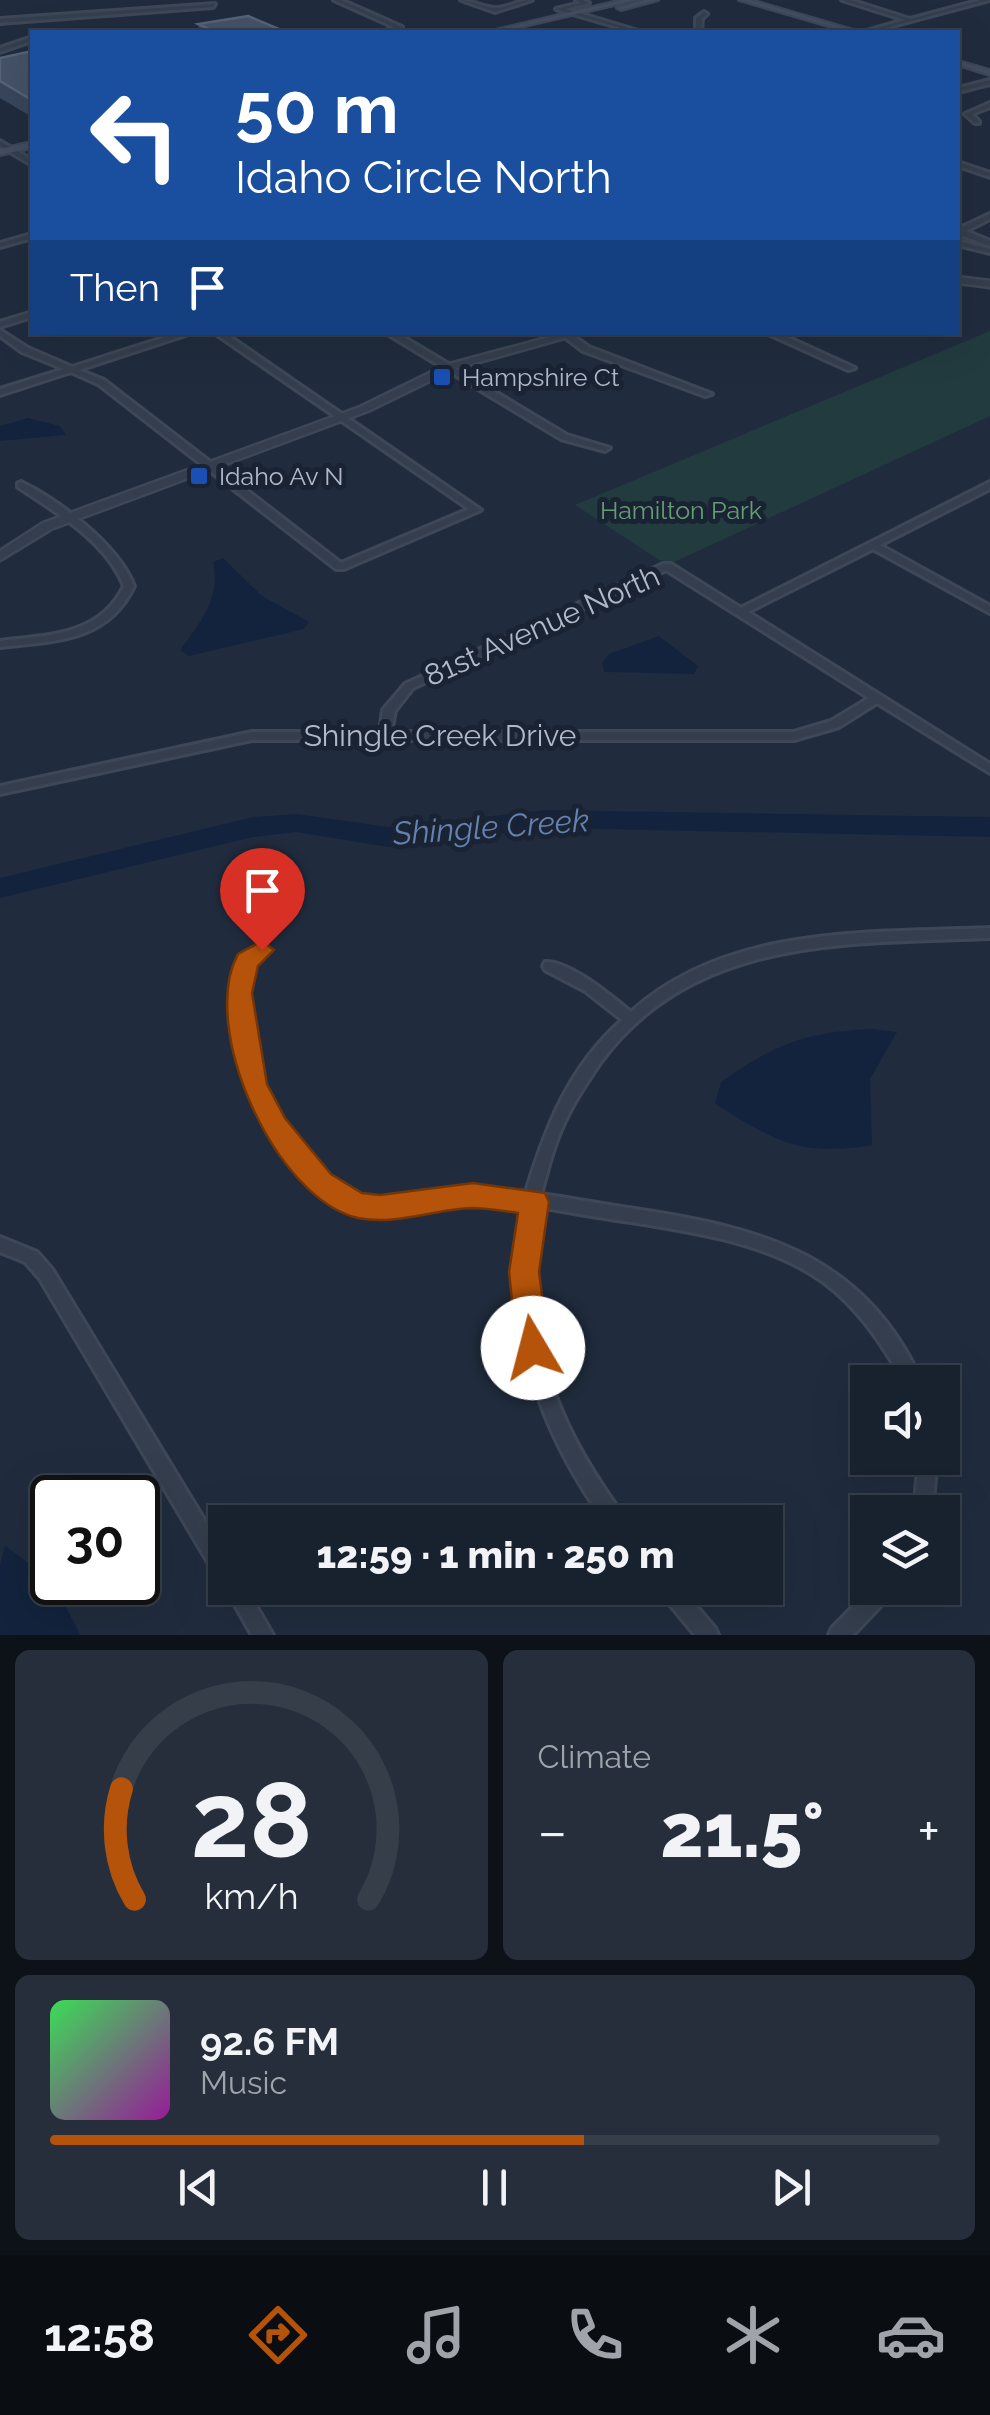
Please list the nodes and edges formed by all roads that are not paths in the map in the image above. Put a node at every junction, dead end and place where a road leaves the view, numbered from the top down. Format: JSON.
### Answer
{"nodes":[{"id":1,"x":336,"y":0,"type":"edge"},
{"id":2,"x":464,"y":0,"type":"edge"},
{"id":3,"x":529,"y":0,"type":"edge"},
{"id":4,"x":579,"y":0,"type":"edge"},
{"id":5,"x":654,"y":0,"type":"edge"},
{"id":6,"x":663,"y":0,"type":"edge"},
{"id":7,"x":743,"y":0,"type":"edge"},
{"id":8,"x":759,"y":0,"type":"edge"},
{"id":9,"x":845,"y":0,"type":"edge"},
{"id":10,"x":987,"y":0,"type":"edge"},
{"id":11,"x":631,"y":3,"type":"edge"},
{"id":12,"x":213,"y":5,"type":"dead end"},
{"id":13,"x":570,"y":14,"type":"junction"},
{"id":14,"x":704,"y":14,"type":"dead end"},
{"id":15,"x":580,"y":17,"type":"junction"},
{"id":16,"x":32,"y":18,"type":"junction"},
{"id":17,"x":910,"y":20,"type":"junction"},
{"id":18,"x":0,"y":21,"type":"edge"},
{"id":19,"x":36,"y":30,"type":"edge"},
{"id":20,"x":391,"y":30,"type":"edge"},
{"id":21,"x":500,"y":30,"type":"edge"},
{"id":22,"x":523,"y":30,"type":"edge"},
{"id":23,"x":631,"y":30,"type":"edge"},
{"id":24,"x":698,"y":30,"type":"edge"},
{"id":25,"x":853,"y":30,"type":"edge"},
{"id":26,"x":854,"y":30,"type":"edge"},
{"id":27,"x":868,"y":30,"type":"edge"},
{"id":28,"x":30,"y":40,"type":"edge"},
{"id":29,"x":0,"y":50,"type":"edge"},
{"id":30,"x":960,"y":64,"type":"edge"},
{"id":31,"x":990,"y":73,"type":"edge"},
{"id":32,"x":990,"y":82,"type":"edge"},
{"id":33,"x":960,"y":90,"type":"edge"},
{"id":34,"x":990,"y":105,"type":"edge"},
{"id":35,"x":977,"y":122,"type":"dead end"},
{"id":36,"x":30,"y":142,"type":"edge"},
{"id":37,"x":3,"y":147,"type":"edge"},
{"id":38,"x":30,"y":161,"type":"edge"},
{"id":39,"x":960,"y":165,"type":"edge"},
{"id":40,"x":990,"y":175,"type":"edge"},
{"id":41,"x":990,"y":216,"type":"edge"},
{"id":42,"x":960,"y":231,"type":"edge"},
{"id":43,"x":960,"y":232,"type":"edge"},
{"id":44,"x":30,"y":237,"type":"edge"},
{"id":45,"x":960,"y":243,"type":"edge"},
{"id":46,"x":0,"y":245,"type":"edge"},
{"id":47,"x":990,"y":248,"type":"edge"},
{"id":48,"x":960,"y":280,"type":"edge"},
{"id":49,"x":990,"y":284,"type":"edge"},
{"id":50,"x":30,"y":317,"type":"edge"},
{"id":51,"x":0,"y":328,"type":"edge"},
{"id":52,"x":182,"y":335,"type":"edge"},
{"id":53,"x":221,"y":335,"type":"edge"},
{"id":54,"x":393,"y":335,"type":"edge"},
{"id":55,"x":562,"y":335,"type":"edge"},
{"id":56,"x":566,"y":335,"type":"edge"},
{"id":57,"x":775,"y":335,"type":"edge"},
{"id":58,"x":450,"y":368,"type":"junction"},
{"id":59,"x":851,"y":368,"type":"dead end"},
{"id":60,"x":74,"y":369,"type":"junction"},
{"id":61,"x":0,"y":392,"type":"edge"},
{"id":62,"x":708,"y":394,"type":"dead end"},
{"id":63,"x":340,"y":418,"type":"junction"},
{"id":64,"x":605,"y":448,"type":"dead end"},
{"id":65,"x":208,"y":466,"type":"junction"},
{"id":66,"x":21,"y":485,"type":"dead end"},
{"id":67,"x":990,"y":485,"type":"edge"},
{"id":68,"x":68,"y":518,"type":"junction"},
{"id":69,"x":872,"y":545,"type":"junction"},
{"id":70,"x":0,"y":556,"type":"edge"},
{"id":71,"x":990,"y":610,"type":"edge"},
{"id":72,"x":740,"y":612,"type":"junction"},
{"id":73,"x":0,"y":644,"type":"edge"},
{"id":74,"x":877,"y":698,"type":"junction"},
{"id":75,"x":384,"y":736,"type":"junction"},
{"id":76,"x":990,"y":769,"type":"edge"},
{"id":77,"x":0,"y":790,"type":"edge"},
{"id":78,"x":990,"y":933,"type":"edge"},
{"id":79,"x":262,"y":950,"type":"dead end"},
{"id":80,"x":550,"y":966,"type":"dead end"},
{"id":81,"x":630,"y":1018,"type":"junction"},
{"id":82,"x":534,"y":1202,"type":"junction"},
{"id":83,"x":0,"y":1244,"type":"edge"},
{"id":84,"x":903,"y":1365,"type":"edge"},
{"id":85,"x":604,"y":1505,"type":"edge"},
{"id":86,"x":208,"y":1544,"type":"edge"},
{"id":87,"x":244,"y":1605,"type":"edge"},
{"id":88,"x":682,"y":1605,"type":"edge"},
{"id":89,"x":868,"y":1605,"type":"edge"},
{"id":90,"x":263,"y":1635,"type":"edge"},
{"id":91,"x":708,"y":1635,"type":"edge"},
{"id":92,"x":840,"y":1635,"type":"edge"}],
"edges":[{"from":1,"to":20,"type":"street"},
{"from":2,"to":3,"type":"street"},
{"from":4,"to":13,"type":"street"},
{"from":5,"to":11,"type":"main road"},
{"from":6,"to":11,"type":"main road"},
{"from":7,"to":25,"type":"main road"},
{"from":8,"to":26,"type":"main road"},
{"from":9,"to":17,"type":"street"},
{"from":10,"to":17,"type":"street"},
{"from":11,"to":13,"type":"main road"},
{"from":11,"to":15,"type":"main road"},
{"from":12,"to":16,"type":"street"},
{"from":13,"to":15,"type":"street"},
{"from":13,"to":21,"type":"main road"},
{"from":14,"to":24,"type":"street"},
{"from":15,"to":22,"type":"main road"},
{"from":15,"to":23,"type":"street"},
{"from":16,"to":18,"type":"street"},
{"from":16,"to":19,"type":"street"},
{"from":17,"to":27,"type":"street"},
{"from":28,"to":29,"type":"street"},
{"from":30,"to":31,"type":"main road"},
{"from":32,"to":33,"type":"street"},
{"from":34,"to":35,"type":"street"},
{"from":36,"to":37,"type":"main road"},
{"from":37,"to":38,"type":"street"},
{"from":39,"to":40,"type":"street"},
{"from":41,"to":42,"type":"street"},
{"from":43,"to":47,"type":"street"},
{"from":44,"to":46,"type":"street"},
{"from":45,"to":47,"type":"street"},
{"from":48,"to":49,"type":"street"},
{"from":50,"to":51,"type":"street"},
{"from":51,"to":60,"type":"street"},
{"from":52,"to":60,"type":"street"},
{"from":53,"to":63,"type":"street"},
{"from":54,"to":58,"type":"street"},
{"from":55,"to":58,"type":"street"},
{"from":56,"to":62,"type":"street"},
{"from":57,"to":59,"type":"street"},
{"from":58,"to":63,"type":"street"},
{"from":58,"to":64,"type":"street"},
{"from":60,"to":61,"type":"street"},
{"from":60,"to":65,"type":"street"},
{"from":63,"to":65,"type":"street"},
{"from":63,"to":65,"type":"street"},
{"from":65,"to":68,"type":"street"},
{"from":66,"to":68,"type":"street"},
{"from":67,"to":69,"type":"street"},
{"from":68,"to":70,"type":"street"},
{"from":68,"to":73,"type":"street"},
{"from":69,"to":71,"type":"street"},
{"from":69,"to":72,"type":"street"},
{"from":72,"to":74,"type":"street"},
{"from":72,"to":75,"type":"street","name":"81st Avenue North"},
{"from":74,"to":75,"type":"street","name":"Shingle Creek Drive"},
{"from":74,"to":76,"type":"street"},
{"from":75,"to":77,"type":"street","name":"Shingle Creek Drive"},
{"from":78,"to":81,"type":"street"},
{"from":79,"to":82,"type":"street"},
{"from":80,"to":81,"type":"street"},
{"from":81,"to":82,"type":"street"},
{"from":82,"to":84,"type":"street"},
{"from":82,"to":85,"type":"street"},
{"from":83,"to":86,"type":"street"},
{"from":87,"to":90,"type":"street"},
{"from":88,"to":91,"type":"street"},
{"from":89,"to":92,"type":"street"}]}
